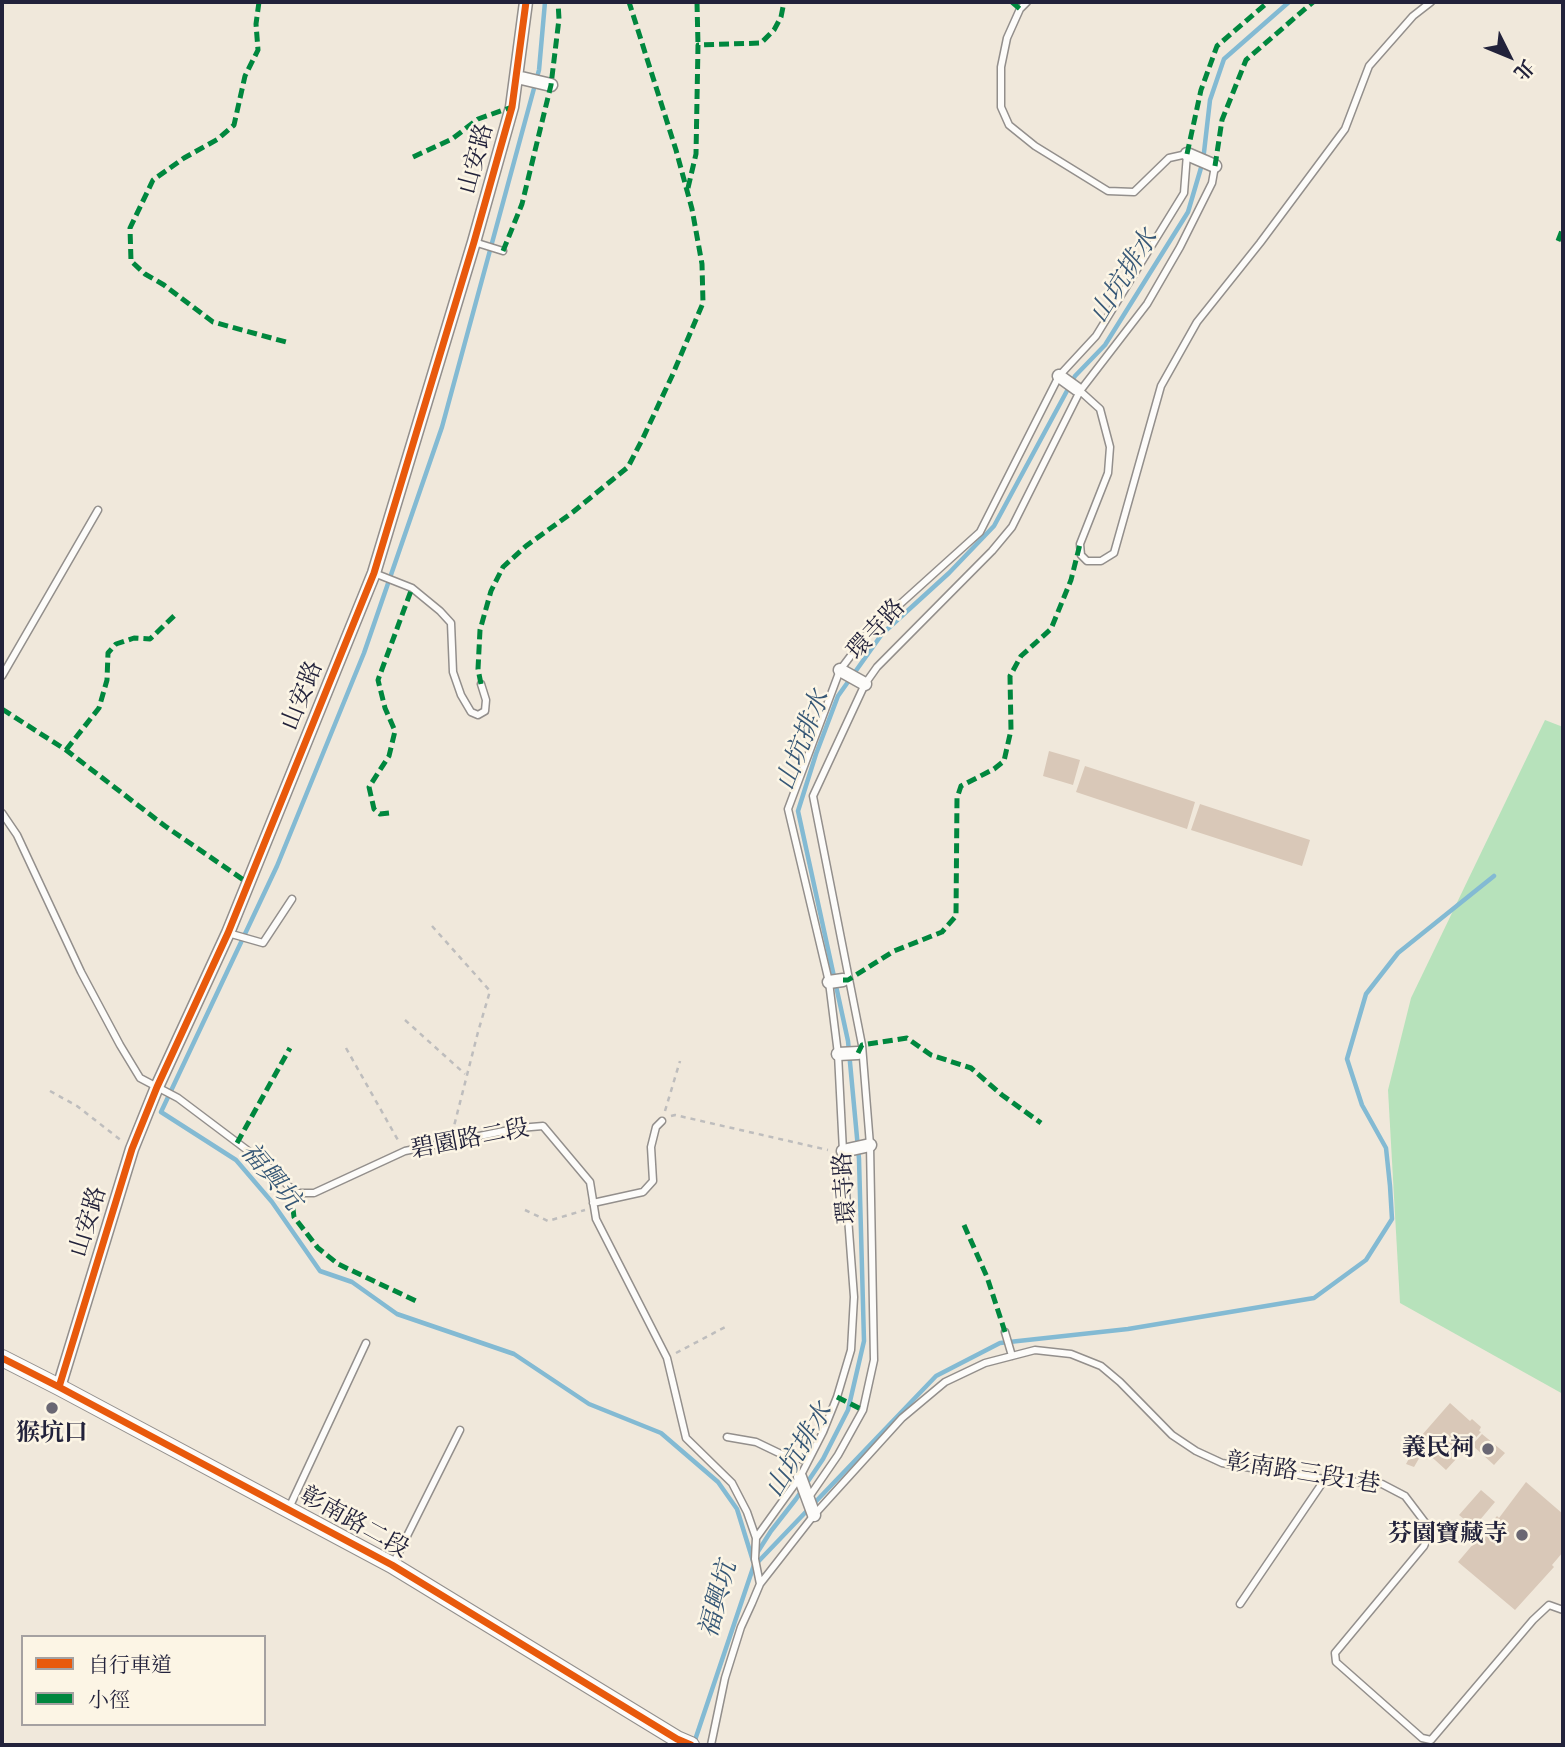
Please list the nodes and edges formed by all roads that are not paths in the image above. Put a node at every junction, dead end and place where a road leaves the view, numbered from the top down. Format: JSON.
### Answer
{"nodes":[{"id":1,"x":526,"y":2,"type":"edge"},
{"id":2,"x":1027,"y":2,"type":"edge"},
{"id":3,"x":1432,"y":2,"type":"edge"},
{"id":4,"x":517,"y":77,"type":"junction"},
{"id":5,"x":551,"y":85,"type":"dead end"},
{"id":6,"x":1191,"y":157,"type":"junction"},
{"id":7,"x":1212,"y":165,"type":"joint"},
{"id":8,"x":474,"y":242,"type":"junction"},
{"id":9,"x":503,"y":251,"type":"dead end"},
{"id":10,"x":1071,"y":384,"type":"junction"},
{"id":11,"x":97,"y":510,"type":"dead end"},
{"id":12,"x":373,"y":573,"type":"junction"},
{"id":13,"x":2,"y":676,"type":"edge"},
{"id":14,"x":851,"y":676,"type":"junction"},
{"id":15,"x":481,"y":684,"type":"dead end"},
{"id":16,"x":2,"y":813,"type":"edge"},
{"id":17,"x":292,"y":899,"type":"dead end"},
{"id":18,"x":228,"y":933,"type":"junction"},
{"id":19,"x":157,"y":1087,"type":"junction"},
{"id":20,"x":662,"y":1121,"type":"road end"},
{"id":21,"x":869,"y":1145,"type":"junction"},
{"id":22,"x":848,"y":1149,"type":"junction"},
{"id":23,"x":593,"y":1203,"type":"junction"},
{"id":24,"x":1005,"y":1332,"type":"dead end"},
{"id":25,"x":366,"y":1343,"type":"dead end"},
{"id":26,"x":1012,"y":1356,"type":"junction"},
{"id":27,"x":2,"y":1359,"type":"edge"},
{"id":28,"x":60,"y":1387,"type":"junction"},
{"id":29,"x":460,"y":1430,"type":"dead end"},
{"id":30,"x":727,"y":1437,"type":"dead end"},
{"id":31,"x":808,"y":1461,"type":"junction"},
{"id":32,"x":800,"y":1477,"type":"junction"},
{"id":33,"x":1325,"y":1479,"type":"junction"},
{"id":34,"x":809,"y":1498,"type":"junction"},
{"id":35,"x":288,"y":1510,"type":"junction"},
{"id":36,"x":814,"y":1515,"type":"junction"},
{"id":37,"x":756,"y":1538,"type":"junction"},
{"id":38,"x":392,"y":1565,"type":"junction"},
{"id":39,"x":760,"y":1584,"type":"junction"},
{"id":40,"x":1240,"y":1604,"type":"dead end"},
{"id":41,"x":1563,"y":1610,"type":"edge"},
{"id":42,"x":681,"y":1743,"type":"edge"},
{"id":43,"x":711,"y":1745,"type":"edge"}],
"edges":[{"from":1,"to":4,"type":"street","name":"山安路"},
{"from":2,"to":6,"type":"lane"},
{"from":3,"to":10,"type":"lane"},
{"from":4,"to":5,"type":"street"},
{"from":4,"to":8,"type":"street","name":"山安路"},
{"from":6,"to":7,"type":"street"},
{"from":6,"to":10,"type":"lane","name":"環寺路"},
{"from":7,"to":10,"type":"lane","name":"環寺路"},
{"from":8,"to":9,"type":"lane"},
{"from":8,"to":12,"type":"street","name":"山安路"},
{"from":10,"to":14,"type":"lane","name":"環寺路"},
{"from":10,"to":14,"type":"lane","name":"環寺路"},
{"from":11,"to":13,"type":"lane"},
{"from":12,"to":15,"type":"lane"},
{"from":12,"to":18,"type":"street","name":"山安路"},
{"from":14,"to":21,"type":"lane","name":"環寺路"},
{"from":14,"to":22,"type":"lane","name":"環寺路"},
{"from":16,"to":19,"type":"lane","name":"碧園路二段"},
{"from":17,"to":18,"type":"lane"},
{"from":18,"to":19,"type":"street","name":"山安路"},
{"from":19,"to":23,"type":"lane","name":"碧園路二段"},
{"from":19,"to":28,"type":"street","name":"山安路"},
{"from":20,"to":23,"type":"lane"},
{"from":21,"to":22,"type":"street"},
{"from":21,"to":34,"type":"lane","name":"環寺路"},
{"from":22,"to":31,"type":"lane","name":"環寺路"},
{"from":23,"to":37,"type":"lane","name":"碧園路二段"},
{"from":24,"to":26,"type":"lane"},
{"from":25,"to":35,"type":"lane"},
{"from":26,"to":33,"type":"lane","name":"彰南路三段1巷"},
{"from":26,"to":36,"type":"lane","name":"彰南路三段1巷"},
{"from":27,"to":28,"type":"street","name":"彰南路二段"},
{"from":28,"to":35,"type":"street","name":"彰南路二段"},
{"from":29,"to":38,"type":"lane"},
{"from":30,"to":31,"type":"lane"},
{"from":31,"to":32,"type":"lane","name":"環寺路"},
{"from":32,"to":34,"type":"street"},
{"from":32,"to":37,"type":"lane","name":"環寺路"},
{"from":33,"to":40,"type":"lane"},
{"from":33,"to":41,"type":"lane","name":"彰南路三段1巷"},
{"from":34,"to":36,"type":"street"},
{"from":35,"to":38,"type":"street","name":"彰南路二段"},
{"from":36,"to":39,"type":"lane","name":"彰南路三段1巷"},
{"from":37,"to":39,"type":"lane","name":"碧園路二段"},
{"from":38,"to":42,"type":"street","name":"彰南路二段"},
{"from":39,"to":43,"type":"lane","name":"彰南路三段1巷"}]}
